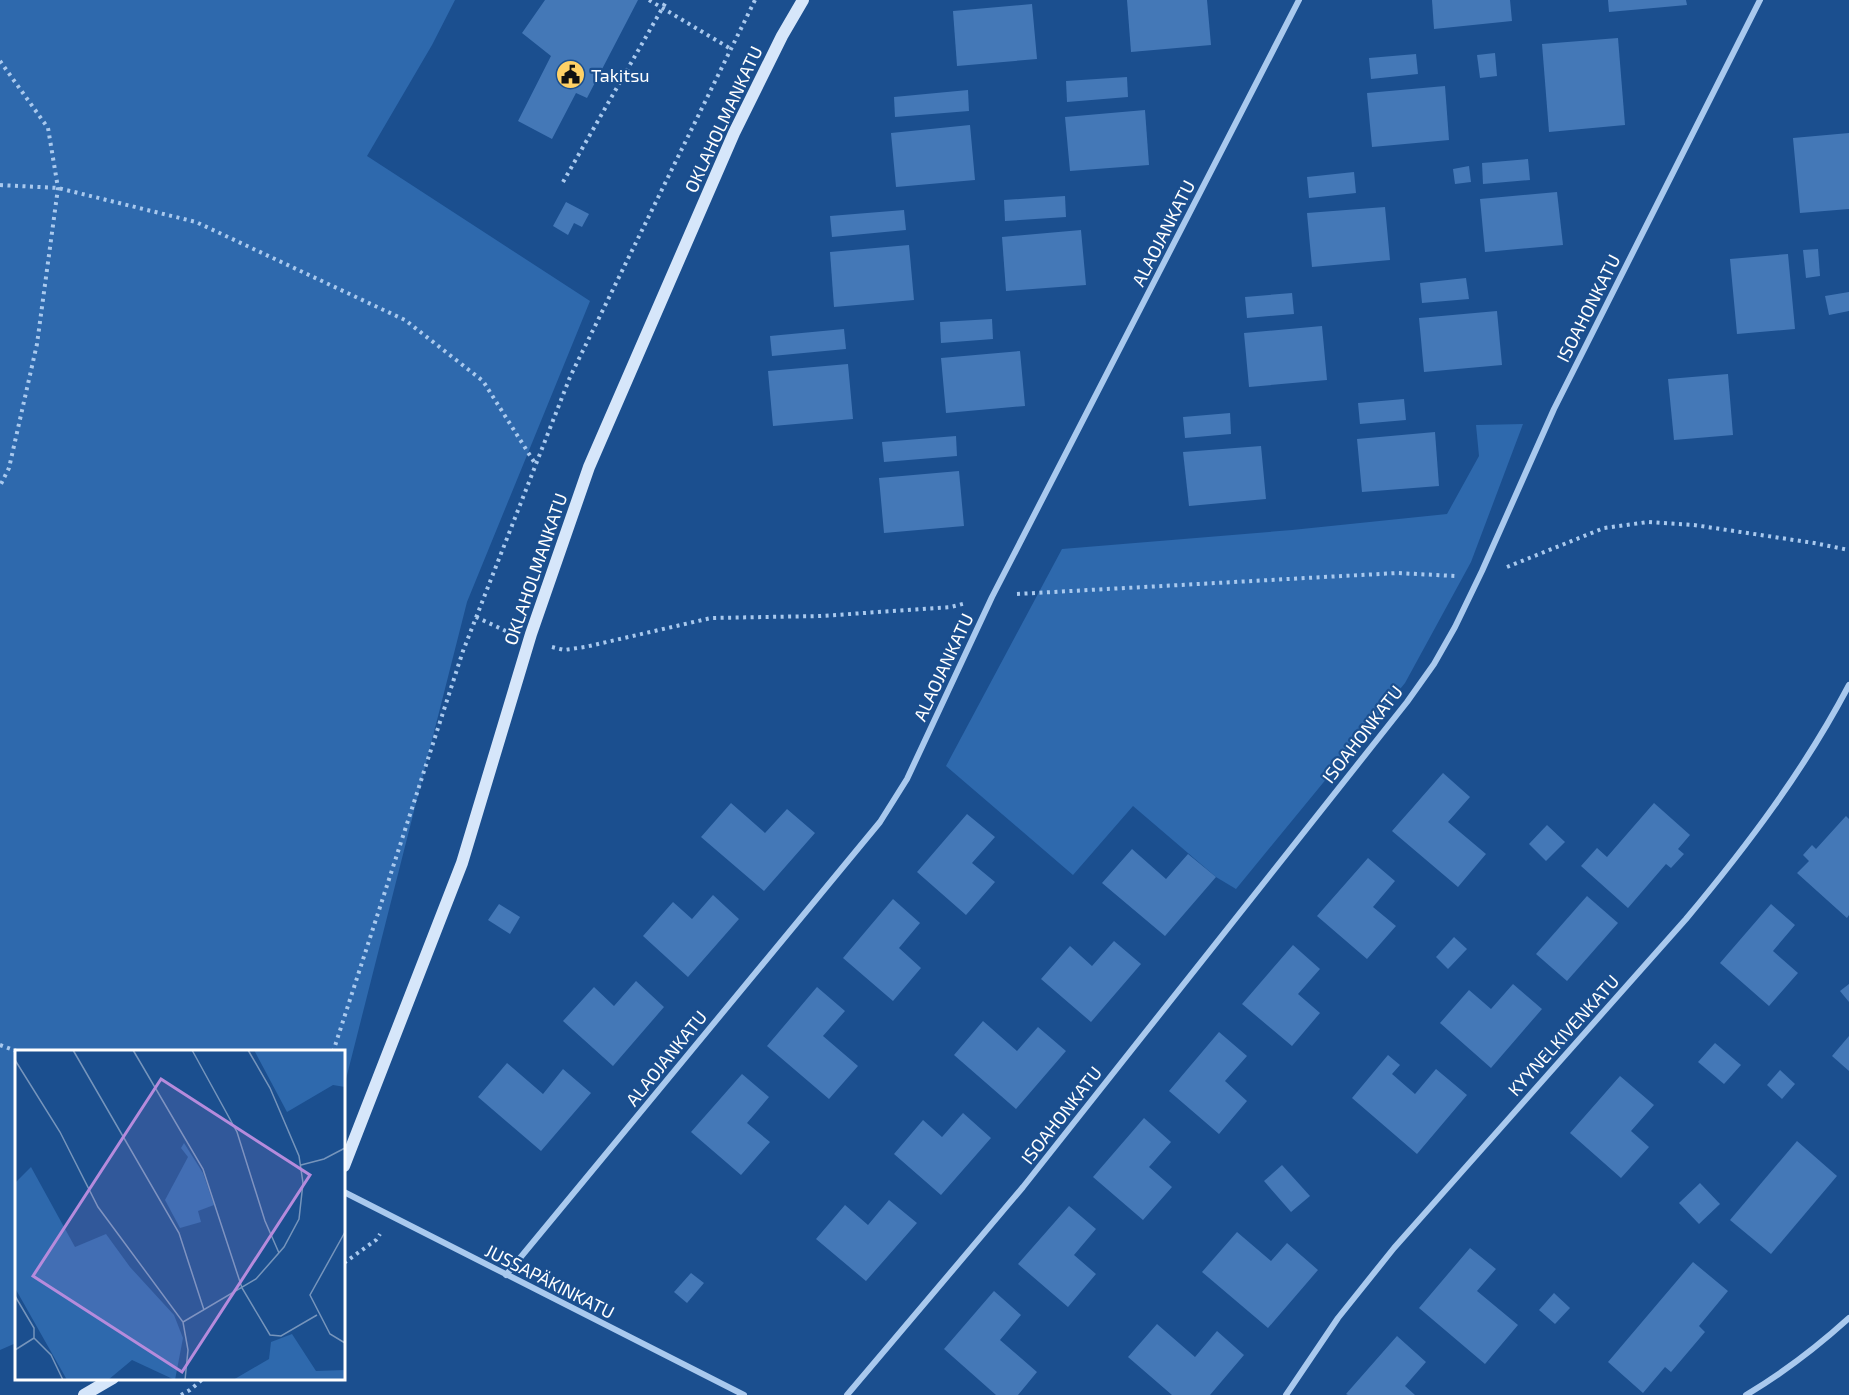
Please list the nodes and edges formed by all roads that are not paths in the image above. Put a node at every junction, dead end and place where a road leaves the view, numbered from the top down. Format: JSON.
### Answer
{"nodes":[{"id":1,"x":802,"y":0,"type":"edge"},
{"id":2,"x":1299,"y":0,"type":"edge"},
{"id":3,"x":1760,"y":0,"type":"edge"},
{"id":4,"x":1849,"y":685,"type":"edge"},
{"id":5,"x":345,"y":1163,"type":"edge"},
{"id":6,"x":345,"y":1193,"type":"edge"},
{"id":7,"x":506,"y":1275,"type":"junction"},
{"id":8,"x":1849,"y":1318,"type":"edge"},
{"id":9,"x":110,"y":1380,"type":"edge"},
{"id":10,"x":84,"y":1395,"type":"edge"},
{"id":11,"x":744,"y":1395,"type":"edge"},
{"id":12,"x":847,"y":1395,"type":"edge"},
{"id":13,"x":1286,"y":1395,"type":"edge"},
{"id":14,"x":1746,"y":1395,"type":"edge"}],
"edges":[{"from":1,"to":5,"type":"street","name":"OKLAHOLMANKATU"},
{"from":2,"to":7,"type":"street","name":"ALAOJANKATU"},
{"from":3,"to":12,"type":"street","name":"ISOAHONKATU"},
{"from":4,"to":13,"type":"street","name":"KYYNELKIVENKATU"},
{"from":6,"to":7,"type":"street","name":"JUSSAPÄKINKATU"},
{"from":7,"to":11,"type":"street","name":"JUSSAPÄKINKATU"},
{"from":8,"to":14,"type":"street"},
{"from":9,"to":10,"type":"street"}]}
